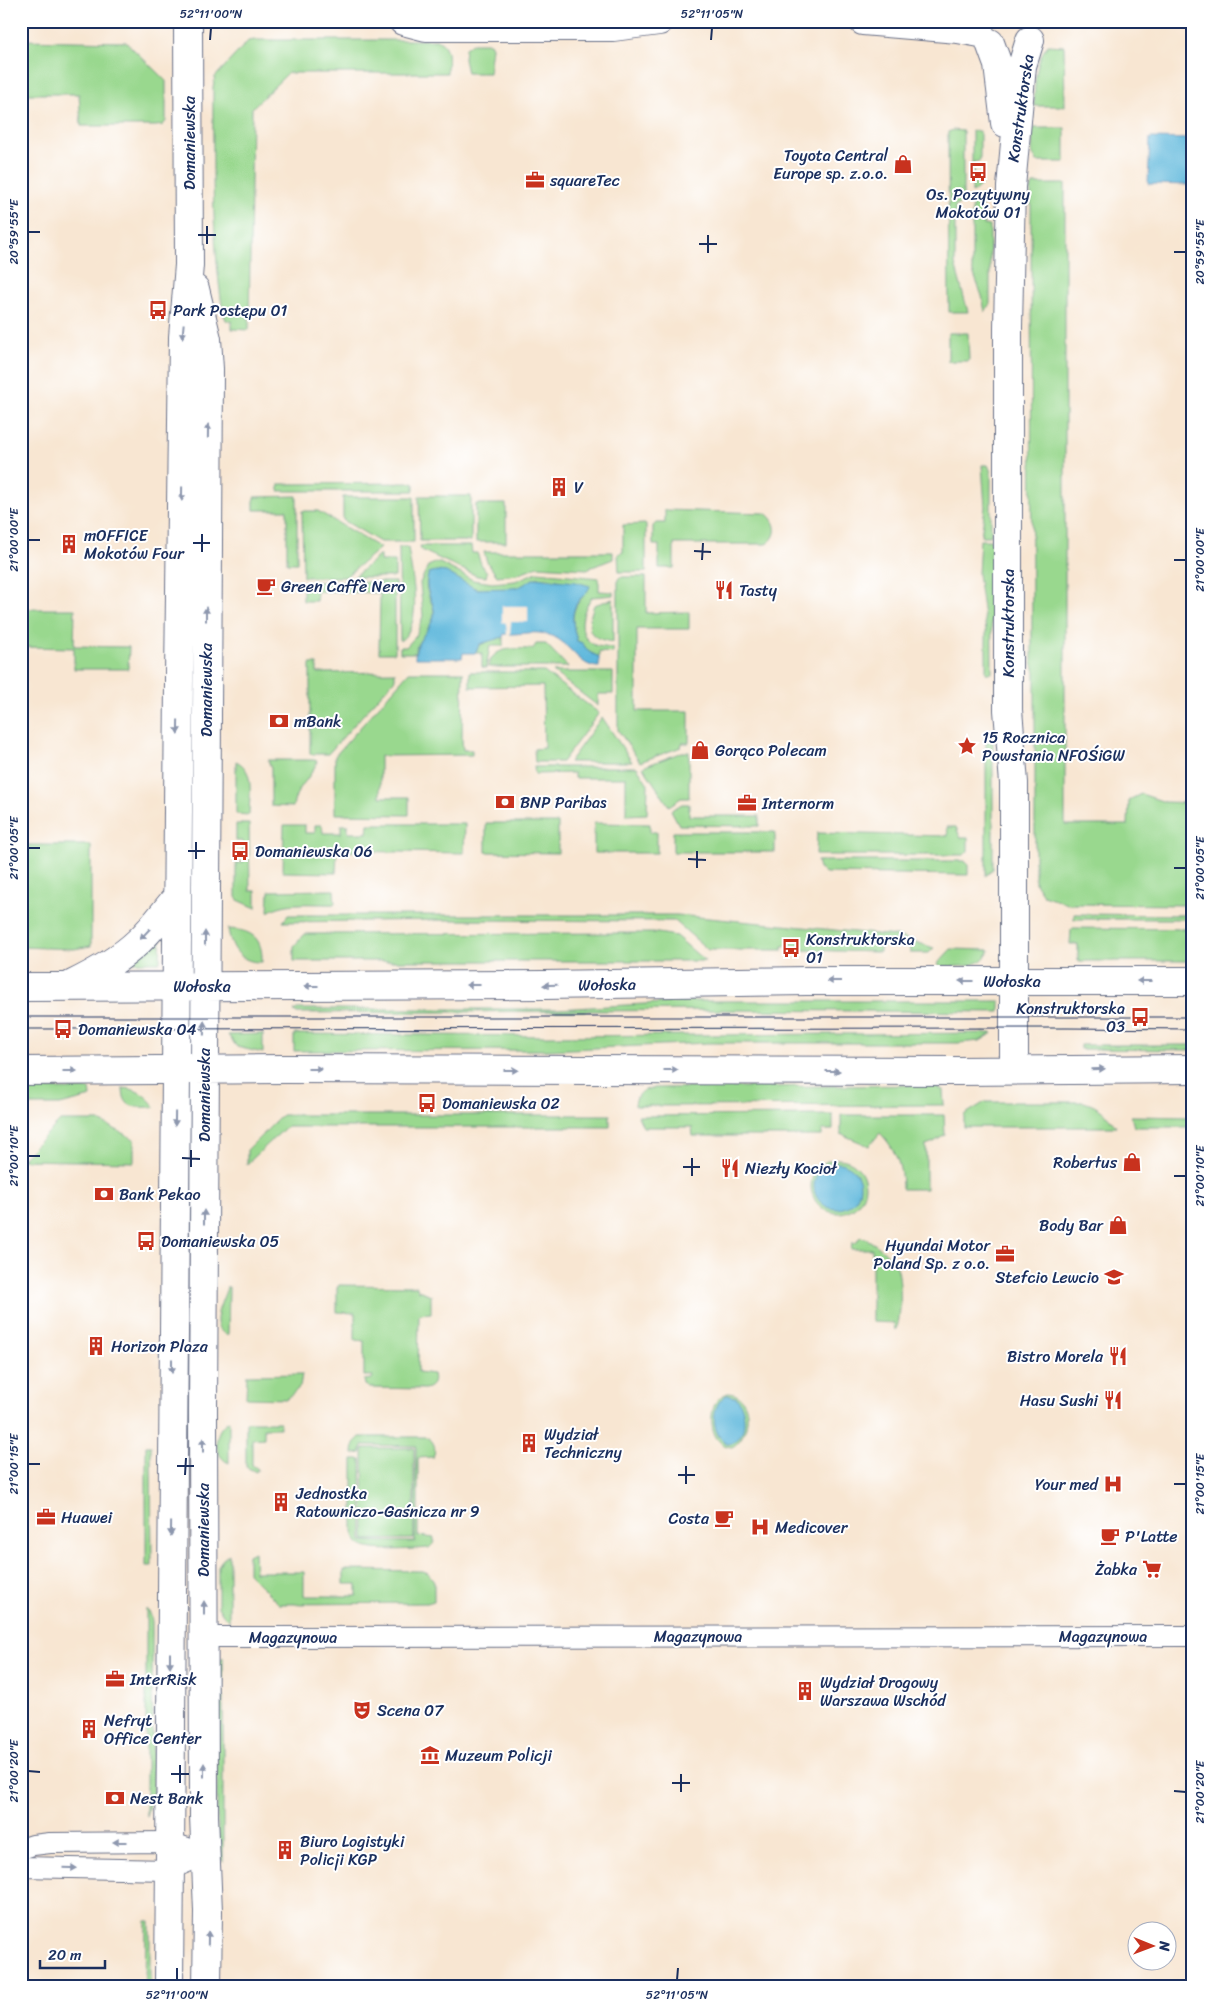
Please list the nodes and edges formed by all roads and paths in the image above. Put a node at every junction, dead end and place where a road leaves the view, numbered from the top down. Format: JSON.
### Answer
{"nodes":[{"id":1,"x":188,"y":21,"type":"edge"},
{"id":2,"x":403,"y":21,"type":"edge"},
{"id":3,"x":659,"y":21,"type":"edge"},
{"id":4,"x":863,"y":21,"type":"edge"},
{"id":5,"x":1035,"y":30,"type":"edge"},
{"id":6,"x":982,"y":32,"type":"edge"},
{"id":7,"x":1011,"y":176,"type":"junction"},
{"id":8,"x":190,"y":265,"type":"junction"},
{"id":9,"x":177,"y":897,"type":"junction"},
{"id":10,"x":1014,"y":981,"type":"junction"},
{"id":11,"x":1193,"y":981,"type":"edge"},
{"id":12,"x":175,"y":986,"type":"junction"},
{"id":13,"x":205,"y":986,"type":"junction"},
{"id":14,"x":21,"y":987,"type":"edge"},
{"id":15,"x":68,"y":987,"type":"junction"},
{"id":16,"x":1193,"y":1068,"type":"edge"},
{"id":17,"x":175,"y":1070,"type":"junction"},
{"id":18,"x":204,"y":1070,"type":"junction"},
{"id":19,"x":1014,"y":1070,"type":"junction"},
{"id":20,"x":21,"y":1071,"type":"edge"},
{"id":21,"x":1193,"y":1636,"type":"edge"},
{"id":22,"x":204,"y":1637,"type":"junction"},
{"id":23,"x":169,"y":1842,"type":"junction"},
{"id":24,"x":21,"y":1849,"type":"edge"},
{"id":25,"x":206,"y":1854,"type":"junction"},
{"id":26,"x":21,"y":1867,"type":"edge"},
{"id":27,"x":169,"y":1870,"type":"junction"},
{"id":28,"x":169,"y":1987,"type":"edge"},
{"id":29,"x":207,"y":1987,"type":"edge"}],
"edges":[{"from":1,"to":8,"type":"street","name":"Domaniewska"},
{"from":2,"to":3,"type":"street"},
{"from":4,"to":6,"type":"street"},
{"from":5,"to":6,"type":"street"},
{"from":5,"to":7,"type":"street","name":"Konstruktorska"},
{"from":6,"to":7,"type":"street","name":"Konstruktorska"},
{"from":7,"to":10,"type":"street","name":"Konstruktorska"},
{"from":8,"to":9,"type":"street","name":"Domaniewska","one_way":true},
{"from":13,"to":8,"type":"street","name":"Domaniewska","one_way":true},
{"from":9,"to":12,"type":"street","name":"Domaniewska"},
{"from":9,"to":15,"type":"street","one_way":true},
{"from":11,"to":10,"type":"street","name":"Wołoska","one_way":true},
{"from":10,"to":13,"type":"street","name":"Wołoska","one_way":true},
{"from":10,"to":19,"type":"street","name":"Konstruktorska"},
{"from":12,"to":13,"type":"street","name":"Wołoska"},
{"from":12,"to":15,"type":"street","name":"Wołoska"},
{"from":12,"to":17,"type":"street","name":"Domaniewska"},
{"from":18,"to":13,"type":"street","name":"Domaniewska","one_way":true},
{"from":14,"to":15,"type":"street","name":"Wołoska"},
{"from":19,"to":16,"type":"street","one_way":true},
{"from":17,"to":18,"type":"street"},
{"from":20,"to":17,"type":"street","one_way":true},
{"from":17,"to":23,"type":"street","name":"Domaniewska","one_way":true},
{"from":18,"to":19,"type":"street","one_way":true},
{"from":22,"to":18,"type":"street","name":"Domaniewska","one_way":true},
{"from":21,"to":22,"type":"street","name":"Magazynowa"},
{"from":25,"to":22,"type":"street","name":"Domaniewska","one_way":true},
{"from":23,"to":24,"type":"street","one_way":true},
{"from":23,"to":25,"type":"street"},
{"from":23,"to":27,"type":"street","name":"Domaniewska"},
{"from":25,"to":27,"type":"street"},
{"from":29,"to":25,"type":"street","name":"Domaniewska","one_way":true},
{"from":26,"to":27,"type":"street","one_way":true},
{"from":27,"to":28,"type":"street","name":"Domaniewska"}]}
